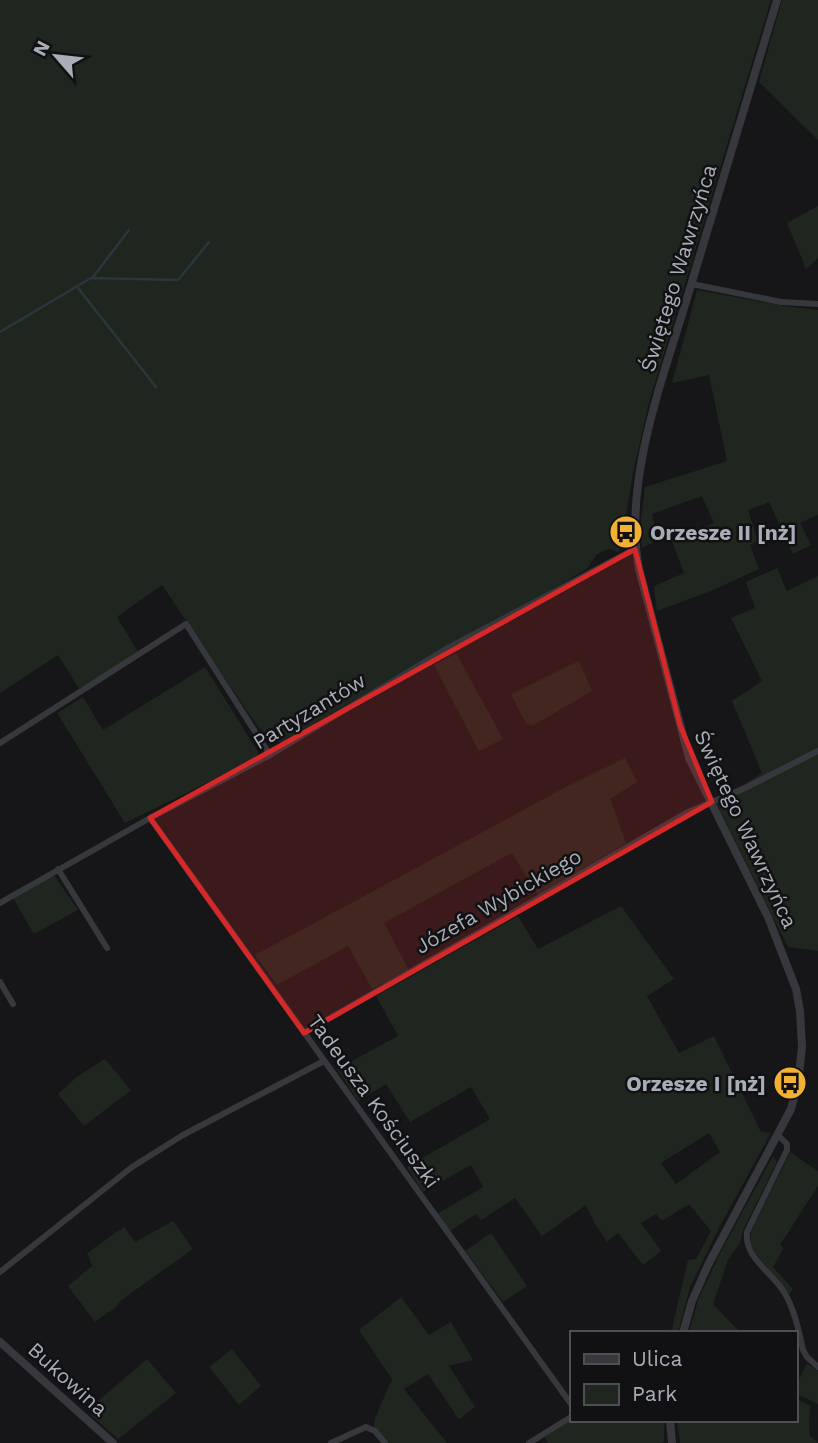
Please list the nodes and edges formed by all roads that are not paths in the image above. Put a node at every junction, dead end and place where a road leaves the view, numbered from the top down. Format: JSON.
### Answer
{"nodes":[{"id":1,"x":777,"y":0,"type":"edge"},
{"id":2,"x":691,"y":284,"type":"junction"},
{"id":3,"x":818,"y":304,"type":"edge"},
{"id":4,"x":635,"y":549,"type":"junction"},
{"id":5,"x":0,"y":743,"type":"edge"},
{"id":6,"x":818,"y":751,"type":"edge"},
{"id":7,"x":270,"y":755,"type":"junction"},
{"id":8,"x":712,"y":802,"type":"junction"},
{"id":9,"x":150,"y":818,"type":"junction"},
{"id":10,"x":58,"y":869,"type":"junction"},
{"id":11,"x":0,"y":903,"type":"edge"},
{"id":12,"x":107,"y":948,"type":"dead end"},
{"id":13,"x":0,"y":982,"type":"edge"},
{"id":14,"x":13,"y":1004,"type":"dead end"},
{"id":15,"x":304,"y":1033,"type":"junction"},
{"id":16,"x":324,"y":1061,"type":"junction"},
{"id":17,"x":778,"y":1135,"type":"junction"},
{"id":18,"x":0,"y":1272,"type":"edge"},
{"id":19,"x":683,"y":1331,"type":"edge"},
{"id":20,"x":2,"y":1346,"type":"edge"},
{"id":21,"x":818,"y":1367,"type":"edge"},
{"id":22,"x":570,"y":1403,"type":"edge"},
{"id":23,"x":570,"y":1418,"type":"edge"},
{"id":24,"x":670,"y":1422,"type":"edge"},
{"id":25,"x":113,"y":1443,"type":"edge"},
{"id":26,"x":331,"y":1443,"type":"edge"},
{"id":27,"x":386,"y":1443,"type":"edge"},
{"id":28,"x":529,"y":1443,"type":"edge"},
{"id":29,"x":671,"y":1443,"type":"edge"}],
"edges":[{"from":1,"to":2,"type":"street","name":"Świętego Wawrzyńca"},
{"from":2,"to":3,"type":"street"},
{"from":2,"to":4,"type":"street","name":"Świętego Wawrzyńca"},
{"from":4,"to":7,"type":"street","name":"Partyzantów"},
{"from":4,"to":8,"type":"street","name":"Świętego Wawrzyńca"},
{"from":5,"to":7,"type":"street"},
{"from":6,"to":8,"type":"street","name":"Józefa Wybickiego"},
{"from":7,"to":9,"type":"street","name":"Partyzantów"},
{"from":8,"to":15,"type":"street","name":"Józefa Wybickiego"},
{"from":8,"to":17,"type":"street","name":"Świętego Wawrzyńca"},
{"from":9,"to":10,"type":"street","name":"Partyzantów"},
{"from":9,"to":15,"type":"street","name":"Tadeusza Kościuszki"},
{"from":10,"to":11,"type":"street","name":"Partyzantów"},
{"from":10,"to":12,"type":"street"},
{"from":13,"to":14,"type":"street"},
{"from":15,"to":16,"type":"street","name":"Tadeusza Kościuszki"},
{"from":16,"to":18,"type":"street"},
{"from":16,"to":22,"type":"street","name":"Tadeusza Kościuszki"},
{"from":17,"to":19,"type":"street","name":"Świętego Wawrzyńca"},
{"from":17,"to":21,"type":"street"},
{"from":20,"to":25,"type":"street","name":"Bukowina"},
{"from":23,"to":28,"type":"street"},
{"from":24,"to":29,"type":"street"},
{"from":26,"to":27,"type":"street"}]}
